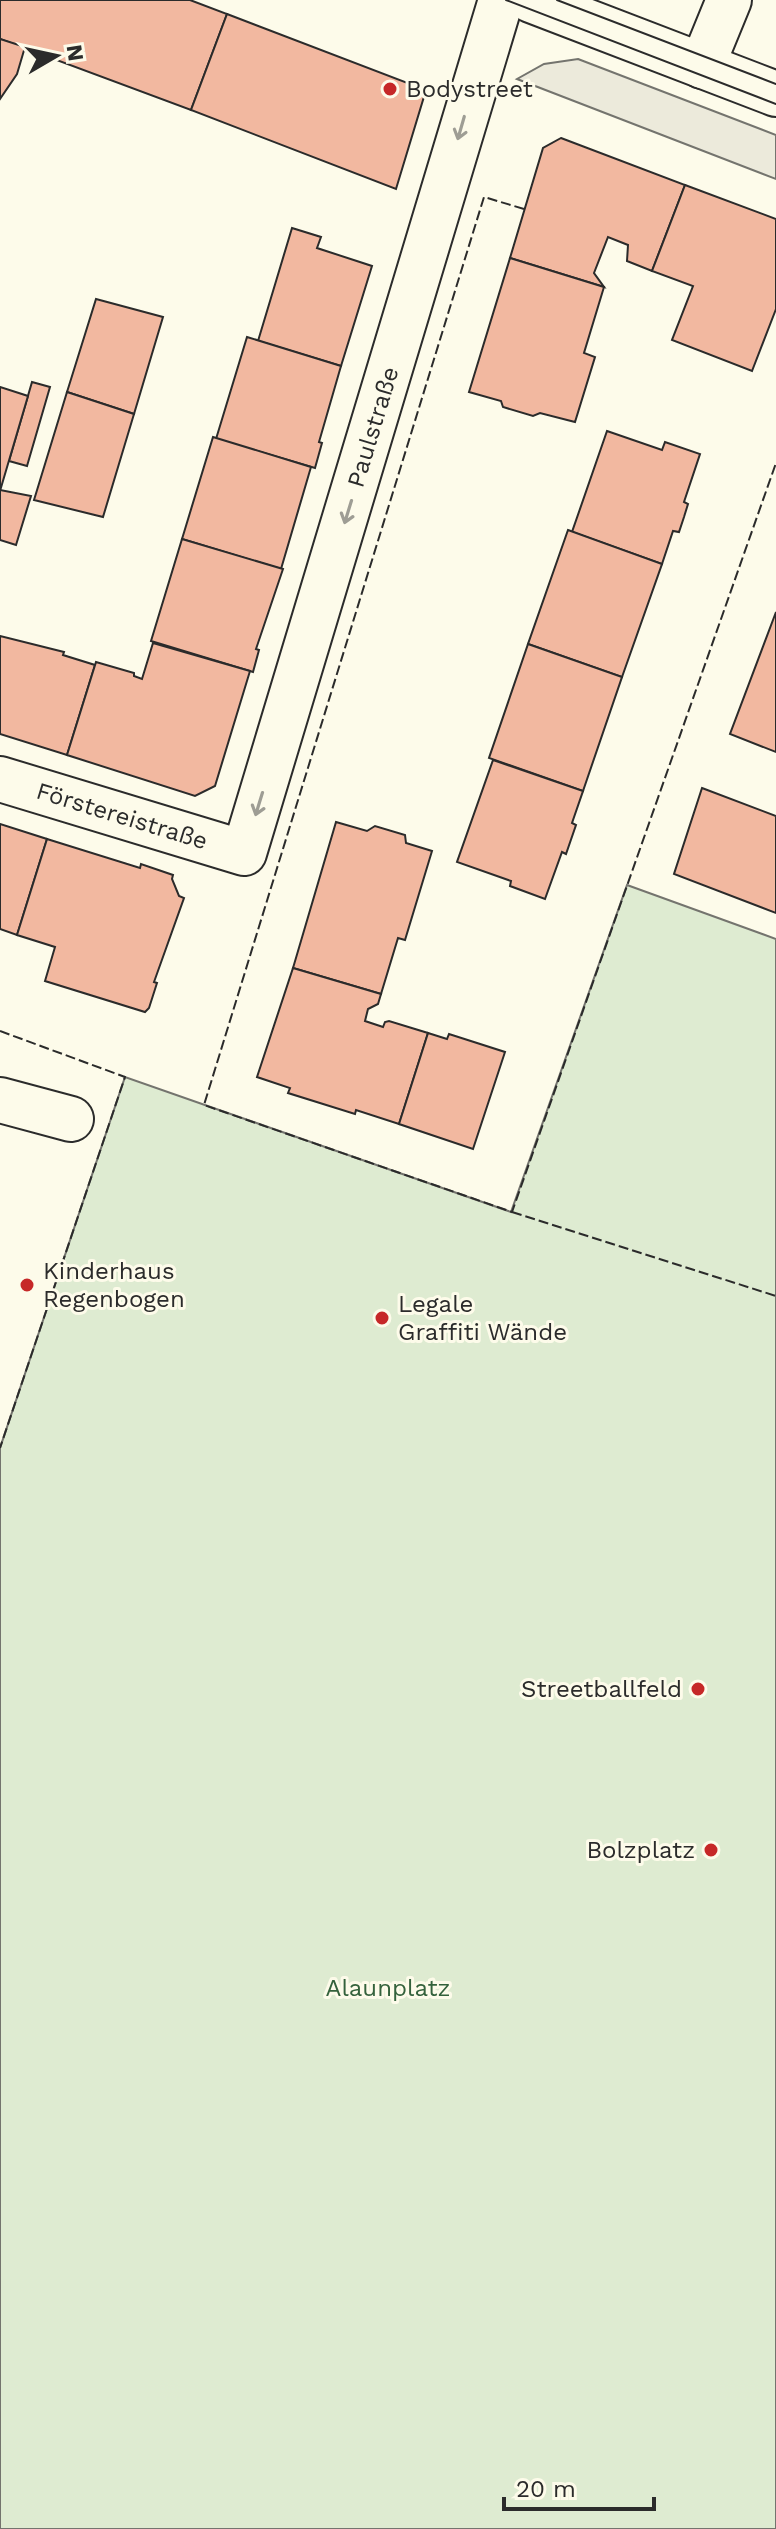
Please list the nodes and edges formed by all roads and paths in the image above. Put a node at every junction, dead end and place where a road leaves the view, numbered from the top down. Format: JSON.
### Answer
{"nodes":[{"id":1,"x":501,"y":0,"type":"edge"},
{"id":2,"x":531,"y":0,"type":"edge"},
{"id":3,"x":729,"y":0,"type":"edge"},
{"id":4,"x":702,"y":66,"type":"junction"},
{"id":5,"x":776,"y":94,"type":"edge"},
{"id":6,"x":0,"y":779,"type":"edge"},
{"id":7,"x":244,"y":853,"type":"joint"},
{"id":8,"x":0,"y":1100,"type":"edge"},
{"id":9,"x":71,"y":1119,"type":"dead end"}],
"edges":[{"from":1,"to":7,"type":"street","name":"Paulstraße","one_way":true},
{"from":2,"to":4,"type":"street"},
{"from":3,"to":4,"type":"street"},
{"from":4,"to":5,"type":"street"},
{"from":6,"to":7,"type":"street","name":"Förstereistraße"},
{"from":8,"to":9,"type":"street"}]}
